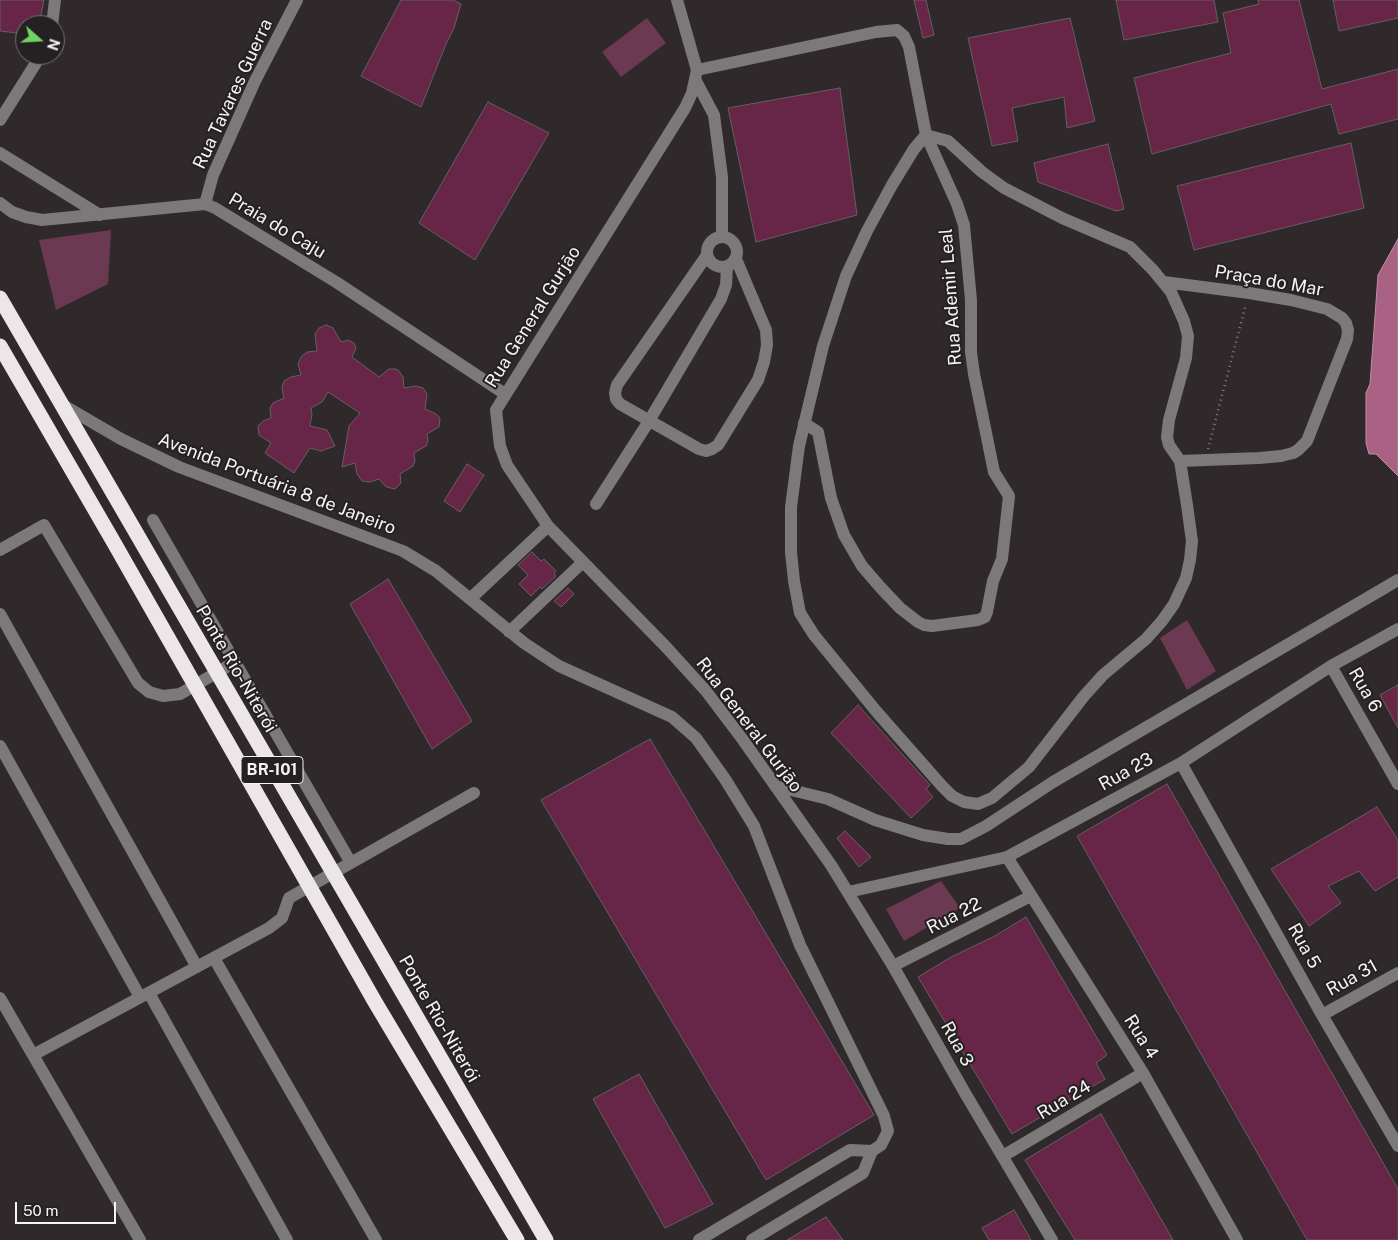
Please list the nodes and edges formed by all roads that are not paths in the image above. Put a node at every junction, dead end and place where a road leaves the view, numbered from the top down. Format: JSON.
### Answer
{"nodes":[{"id":1,"x":55,"y":0,"type":"edge"},
{"id":2,"x":297,"y":0,"type":"edge"},
{"id":3,"x":677,"y":0,"type":"edge"},
{"id":4,"x":53,"y":15,"type":"edge"},
{"id":5,"x":35,"y":65,"type":"edge"},
{"id":6,"x":696,"y":75,"type":"junction"},
{"id":7,"x":0,"y":120,"type":"edge"},
{"id":8,"x":926,"y":135,"type":"junction"},
{"id":9,"x":0,"y":153,"type":"edge"},
{"id":10,"x":0,"y":204,"type":"edge"},
{"id":11,"x":205,"y":204,"type":"junction"},
{"id":12,"x":100,"y":215,"type":"junction"},
{"id":13,"x":722,"y":236,"type":"junction"},
{"id":14,"x":707,"y":255,"type":"junction"},
{"id":15,"x":732,"y":263,"type":"junction"},
{"id":16,"x":1164,"y":282,"type":"junction"},
{"id":17,"x":0,"y":298,"type":"edge"},
{"id":18,"x":0,"y":311,"type":"edge"},
{"id":19,"x":0,"y":346,"type":"edge"},
{"id":20,"x":505,"y":394,"type":"junction"},
{"id":21,"x":649,"y":421,"type":"junction"},
{"id":22,"x":804,"y":423,"type":"junction"},
{"id":23,"x":1180,"y":461,"type":"junction"},
{"id":24,"x":596,"y":504,"type":"dead end"},
{"id":25,"x":153,"y":520,"type":"dead end"},
{"id":26,"x":548,"y":526,"type":"junction"},
{"id":27,"x":0,"y":550,"type":"edge"},
{"id":28,"x":583,"y":562,"type":"junction"},
{"id":29,"x":1398,"y":580,"type":"edge"},
{"id":30,"x":470,"y":599,"type":"junction"},
{"id":31,"x":0,"y":614,"type":"edge"},
{"id":32,"x":1398,"y":628,"type":"edge"},
{"id":33,"x":509,"y":632,"type":"junction"},
{"id":34,"x":235,"y":662,"type":"junction"},
{"id":35,"x":1331,"y":666,"type":"junction"},
{"id":36,"x":0,"y":746,"type":"edge"},
{"id":37,"x":1181,"y":763,"type":"junction"},
{"id":38,"x":1398,"y":784,"type":"edge"},
{"id":39,"x":775,"y":786,"type":"junction"},
{"id":40,"x":474,"y":793,"type":"dead end"},
{"id":41,"x":1007,"y":857,"type":"junction"},
{"id":42,"x":351,"y":863,"type":"junction"},
{"id":43,"x":831,"y":865,"type":"joint"},
{"id":44,"x":848,"y":892,"type":"junction"},
{"id":45,"x":1031,"y":896,"type":"junction"},
{"id":46,"x":214,"y":958,"type":"junction"},
{"id":47,"x":893,"y":966,"type":"junction"},
{"id":48,"x":197,"y":967,"type":"junction"},
{"id":49,"x":1398,"y":973,"type":"edge"},
{"id":50,"x":145,"y":995,"type":"junction"},
{"id":51,"x":0,"y":998,"type":"edge"},
{"id":52,"x":1322,"y":1015,"type":"junction"},
{"id":53,"x":33,"y":1055,"type":"junction"},
{"id":54,"x":1143,"y":1073,"type":"junction"},
{"id":55,"x":1398,"y":1146,"type":"edge"},
{"id":56,"x":872,"y":1151,"type":"junction"},
{"id":57,"x":1003,"y":1156,"type":"junction"},
{"id":58,"x":140,"y":1240,"type":"edge"},
{"id":59,"x":287,"y":1240,"type":"edge"},
{"id":60,"x":376,"y":1240,"type":"edge"},
{"id":61,"x":517,"y":1240,"type":"edge"},
{"id":62,"x":546,"y":1240,"type":"edge"},
{"id":63,"x":699,"y":1240,"type":"edge"},
{"id":64,"x":752,"y":1240,"type":"edge"},
{"id":65,"x":1052,"y":1240,"type":"edge"},
{"id":66,"x":1237,"y":1240,"type":"edge"}],
"edges":[{"from":1,"to":4,"type":"street"},
{"from":2,"to":11,"type":"street","name":"Rua Tavares Guerra"},
{"from":3,"to":6,"type":"street"},
{"from":5,"to":7,"type":"street"},
{"from":6,"to":8,"type":"street","name":"Rua Ademir Leal"},
{"from":6,"to":13,"type":"street"},
{"from":6,"to":20,"type":"street","name":"Rua General Gurjão"},
{"from":8,"to":16,"type":"street"},
{"from":8,"to":22,"type":"street"},
{"from":8,"to":22,"type":"street","name":"Rua Ademir Leal"},
{"from":9,"to":12,"type":"street"},
{"from":10,"to":12,"type":"street","name":"Praia do Caju"},
{"from":11,"to":12,"type":"street","name":"Praia do Caju"},
{"from":11,"to":20,"type":"street","name":"Praia do Caju"},
{"from":13,"to":14,"type":"street"},
{"from":13,"to":15,"type":"street"},
{"from":14,"to":15,"type":"street"},
{"from":14,"to":21,"type":"street"},
{"from":15,"to":21,"type":"street"},
{"from":15,"to":21,"type":"street"},
{"from":16,"to":23,"type":"street"},
{"from":16,"to":23,"type":"street","name":"Praça do Mar"},
{"from":17,"to":62,"type":"highway","name":"Ponte Rio-Niterói","number":"BR-101","bridge":true},
{"from":18,"to":30,"type":"street","name":"Avenida Portuária 8 de Janeiro"},
{"from":19,"to":61,"type":"highway","number":"BR-101","bridge":true},
{"from":20,"to":26,"type":"street","name":"Rua General Gurjão"},
{"from":21,"to":24,"type":"street"},
{"from":22,"to":23,"type":"street"},
{"from":25,"to":34,"type":"street"},
{"from":26,"to":28,"type":"street","name":"Rua General Gurjão"},
{"from":26,"to":30,"type":"street"},
{"from":27,"to":34,"type":"street"},
{"from":28,"to":33,"type":"street"},
{"from":28,"to":39,"type":"street","name":"Rua General Gurjão"},
{"from":29,"to":39,"type":"street"},
{"from":30,"to":33,"type":"street","name":"Avenida Portuária 8 de Janeiro"},
{"from":31,"to":48,"type":"street"},
{"from":32,"to":35,"type":"street","name":"Rua 23"},
{"from":33,"to":56,"type":"street","name":"Avenida Portuária 8 de Janeiro"},
{"from":34,"to":42,"type":"street"},
{"from":35,"to":37,"type":"street","name":"Rua 23"},
{"from":35,"to":38,"type":"street","name":"Rua 6"},
{"from":36,"to":50,"type":"street"},
{"from":37,"to":41,"type":"street","name":"Rua 23"},
{"from":37,"to":52,"type":"street","name":"Rua 5"},
{"from":39,"to":43,"type":"street","name":"Rua General Gurjão"},
{"from":40,"to":42,"type":"street"},
{"from":41,"to":44,"type":"street","name":"Rua 23"},
{"from":41,"to":45,"type":"street","name":"Rua 4"},
{"from":42,"to":46,"type":"street"},
{"from":43,"to":44,"type":"street","name":"Rua 3"},
{"from":44,"to":47,"type":"street","name":"Rua 3"},
{"from":45,"to":47,"type":"street","name":"Rua 22"},
{"from":45,"to":54,"type":"street","name":"Rua 4"},
{"from":46,"to":48,"type":"street"},
{"from":46,"to":60,"type":"street"},
{"from":47,"to":57,"type":"street","name":"Rua 3"},
{"from":48,"to":50,"type":"street"},
{"from":49,"to":52,"type":"street","name":"Rua 31"},
{"from":50,"to":53,"type":"street"},
{"from":50,"to":59,"type":"street"},
{"from":51,"to":53,"type":"street"},
{"from":52,"to":55,"type":"street","name":"Rua 5"},
{"from":53,"to":58,"type":"street"},
{"from":54,"to":57,"type":"street","name":"Rua 24"},
{"from":54,"to":66,"type":"street","name":"Rua 4"},
{"from":56,"to":63,"type":"street"},
{"from":56,"to":64,"type":"street"},
{"from":57,"to":65,"type":"street","name":"Rua 3"}]}
